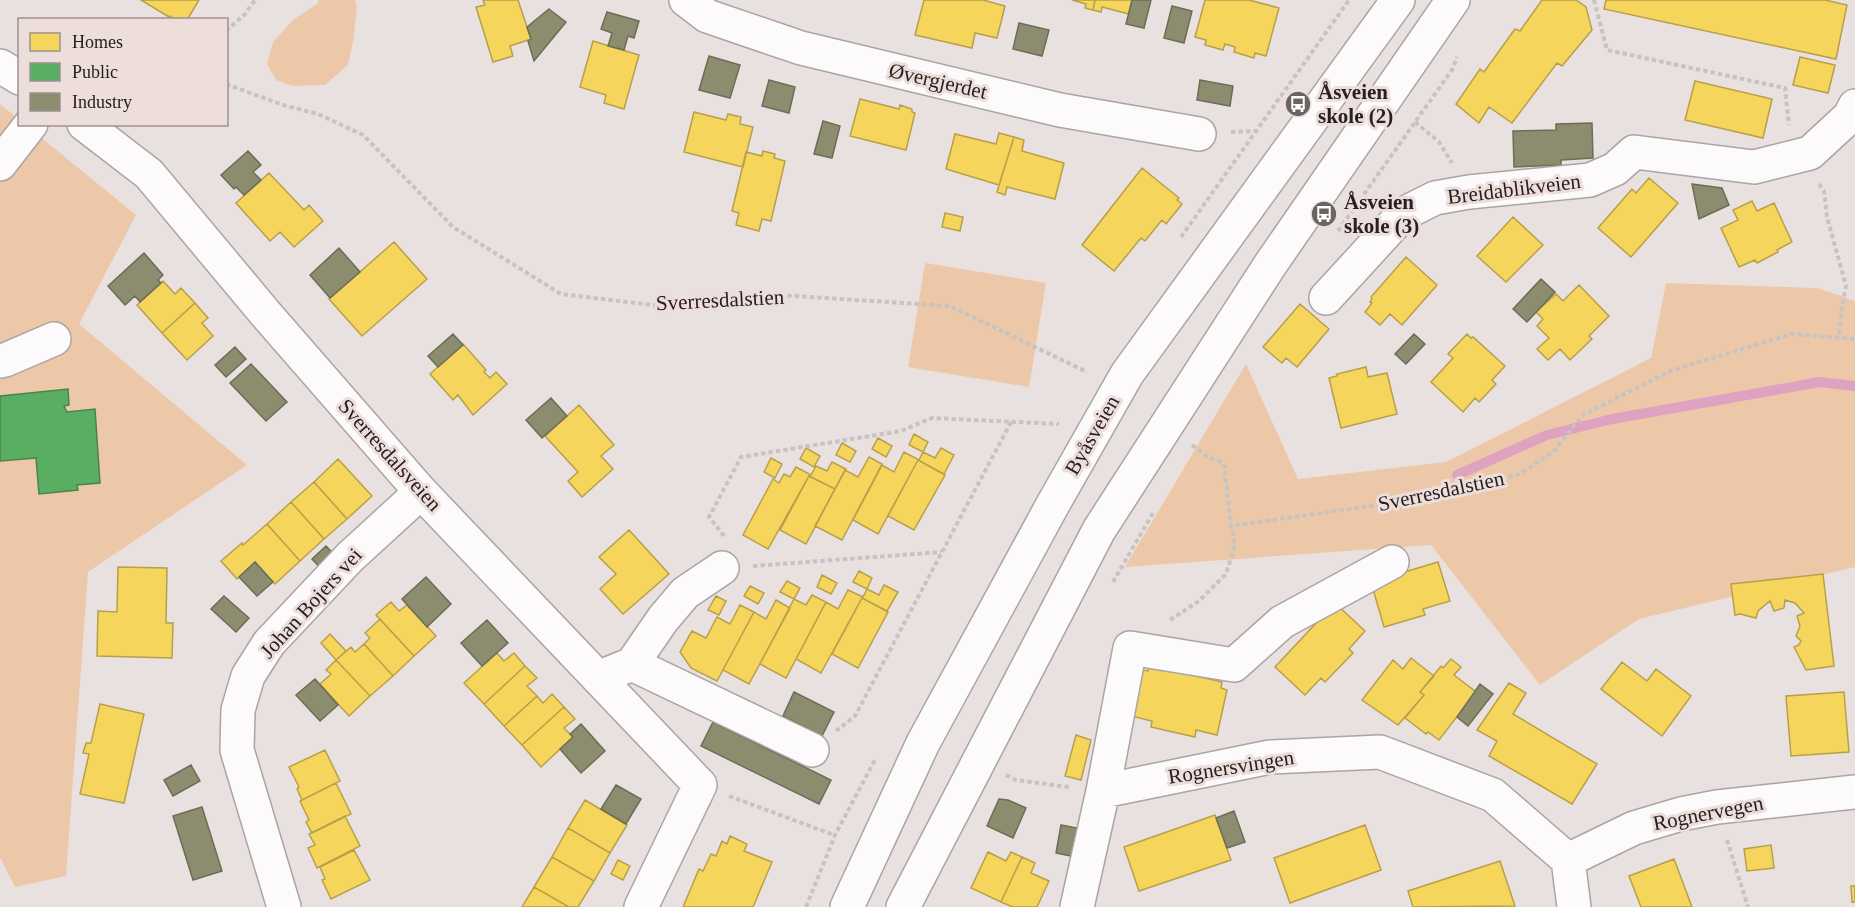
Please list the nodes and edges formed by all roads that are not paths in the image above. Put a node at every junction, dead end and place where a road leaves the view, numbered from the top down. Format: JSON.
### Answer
{"nodes":[{"id":1,"x":686,"y":0,"type":"edge"},
{"id":2,"x":1398,"y":0,"type":"edge"},
{"id":3,"x":1453,"y":0,"type":"edge"},
{"id":4,"x":0,"y":66,"type":"edge"},
{"id":5,"x":18,"y":77,"type":"edge"},
{"id":6,"x":1855,"y":106,"type":"edge"},
{"id":7,"x":29,"y":126,"type":"edge"},
{"id":8,"x":87,"y":126,"type":"edge"},
{"id":9,"x":1199,"y":134,"type":"dead end"},
{"id":10,"x":0,"y":164,"type":"edge"},
{"id":11,"x":1326,"y":298,"type":"dead end"},
{"id":12,"x":54,"y":339,"type":"dead end"},
{"id":13,"x":0,"y":361,"type":"edge"},
{"id":14,"x":420,"y":492,"type":"junction"},
{"id":15,"x":1392,"y":562,"type":"dead end"},
{"id":16,"x":722,"y":568,"type":"road end"},
{"id":17,"x":632,"y":664,"type":"junction"},
{"id":18,"x":598,"y":678,"type":"junction"},
{"id":19,"x":812,"y":750,"type":"road end"},
{"id":20,"x":1103,"y":791,"type":"junction"},
{"id":21,"x":1855,"y":792,"type":"edge"},
{"id":22,"x":1568,"y":860,"type":"junction"},
{"id":23,"x":284,"y":907,"type":"edge"},
{"id":24,"x":641,"y":907,"type":"edge"},
{"id":25,"x":847,"y":907,"type":"edge"},
{"id":26,"x":903,"y":907,"type":"edge"},
{"id":27,"x":1077,"y":907,"type":"edge"},
{"id":28,"x":1574,"y":907,"type":"edge"}],
"edges":[{"from":1,"to":9,"type":"street","name":"Øvergjerdet"},
{"from":2,"to":25,"type":"street","name":"Byåsveien"},
{"from":3,"to":26,"type":"street"},
{"from":4,"to":5,"type":"street"},
{"from":6,"to":11,"type":"street","name":"Breidablikveien"},
{"from":7,"to":10,"type":"street"},
{"from":8,"to":14,"type":"street","name":"Sverresdalsveien"},
{"from":12,"to":13,"type":"street"},
{"from":14,"to":18,"type":"street","name":"Sverresdalsveien"},
{"from":14,"to":23,"type":"street","name":"Johan Bojers vei"},
{"from":15,"to":20,"type":"street"},
{"from":16,"to":17,"type":"street"},
{"from":17,"to":18,"type":"street"},
{"from":17,"to":19,"type":"street"},
{"from":18,"to":24,"type":"street","name":"Sverresdalsveien"},
{"from":20,"to":22,"type":"street","name":"Rognersvingen"},
{"from":20,"to":27,"type":"street"},
{"from":21,"to":22,"type":"street","name":"Rognervegen"},
{"from":22,"to":28,"type":"street"}]}
